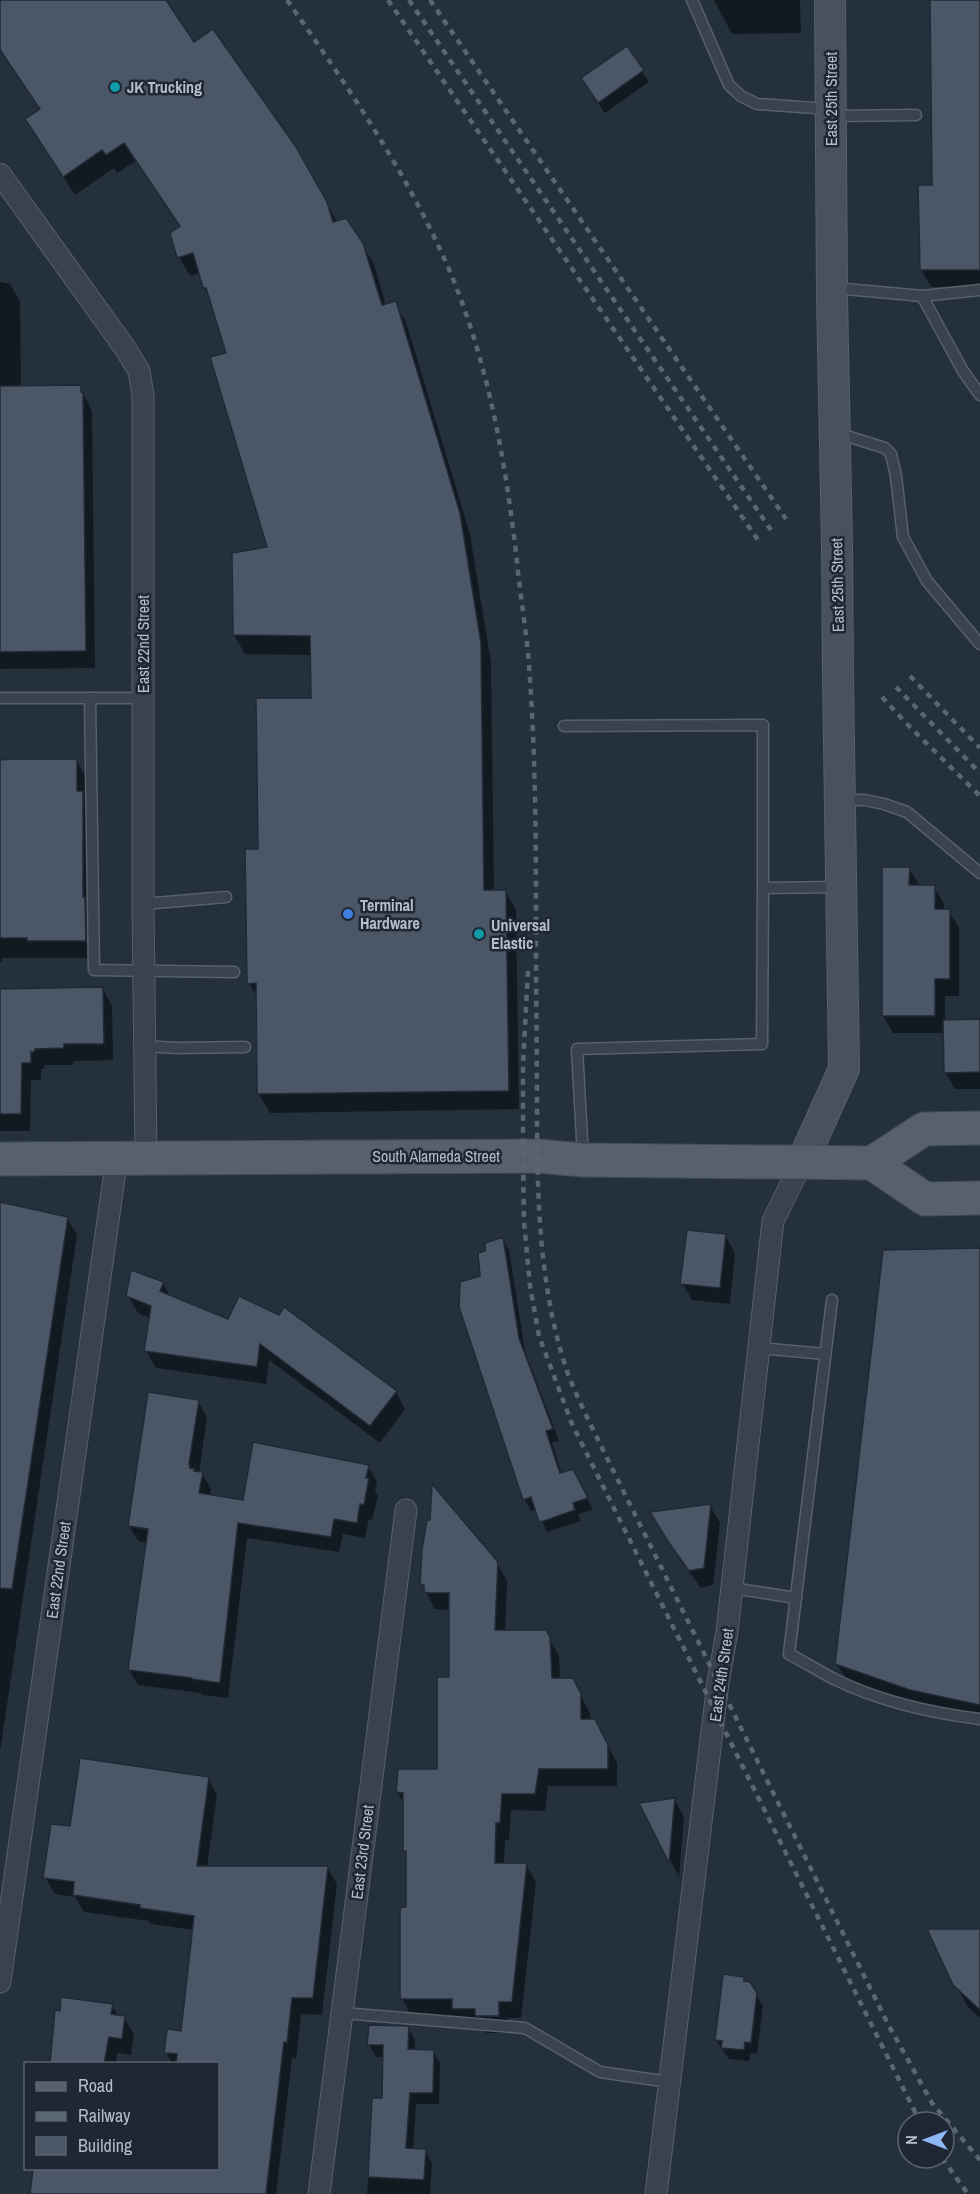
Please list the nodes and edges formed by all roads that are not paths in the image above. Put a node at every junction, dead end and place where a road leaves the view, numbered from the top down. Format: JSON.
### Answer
{"nodes":[{"id":1,"x":692,"y":0,"type":"edge"},
{"id":2,"x":830,"y":0,"type":"edge"},
{"id":3,"x":832,"y":113,"type":"junction"},
{"id":4,"x":916,"y":115,"type":"dead end"},
{"id":5,"x":0,"y":174,"type":"edge"},
{"id":6,"x":832,"y":287,"type":"junction"},
{"id":7,"x":980,"y":290,"type":"edge"},
{"id":8,"x":922,"y":296,"type":"junction"},
{"id":9,"x":980,"y":395,"type":"edge"},
{"id":10,"x":835,"y":432,"type":"junction"},
{"id":11,"x":980,"y":644,"type":"edge"},
{"id":12,"x":0,"y":698,"type":"edge"},
{"id":13,"x":90,"y":698,"type":"junction"},
{"id":14,"x":142,"y":698,"type":"junction"},
{"id":15,"x":564,"y":726,"type":"dead end"},
{"id":16,"x":840,"y":800,"type":"junction"},
{"id":17,"x":980,"y":873,"type":"edge"},
{"id":18,"x":842,"y":887,"type":"junction"},
{"id":19,"x":763,"y":888,"type":"junction"},
{"id":20,"x":226,"y":897,"type":"dead end"},
{"id":21,"x":143,"y":904,"type":"junction"},
{"id":22,"x":143,"y":971,"type":"junction"},
{"id":23,"x":234,"y":972,"type":"dead end"},
{"id":24,"x":144,"y":1046,"type":"junction"},
{"id":25,"x":245,"y":1047,"type":"dead end"},
{"id":26,"x":980,"y":1128,"type":"edge"},
{"id":27,"x":131,"y":1157,"type":"junction"},
{"id":28,"x":0,"y":1159,"type":"edge"},
{"id":29,"x":584,"y":1160,"type":"junction"},
{"id":30,"x":802,"y":1162,"type":"junction"},
{"id":31,"x":872,"y":1163,"type":"junction"},
{"id":32,"x":980,"y":1198,"type":"edge"},
{"id":33,"x":832,"y":1300,"type":"dead end"},
{"id":34,"x":759,"y":1348,"type":"junction"},
{"id":35,"x":825,"y":1354,"type":"junction"},
{"id":36,"x":406,"y":1510,"type":"dead end"},
{"id":37,"x":732,"y":1588,"type":"junction"},
{"id":38,"x":796,"y":1598,"type":"junction"},
{"id":39,"x":980,"y":1719,"type":"edge"},
{"id":40,"x":0,"y":1982,"type":"edge"},
{"id":41,"x":342,"y":2013,"type":"junction"},
{"id":42,"x":669,"y":2082,"type":"junction"},
{"id":43,"x":319,"y":2194,"type":"edge"},
{"id":44,"x":656,"y":2194,"type":"edge"}],
"edges":[{"from":1,"to":3,"type":"lane"},
{"from":2,"to":3,"type":"street","name":"East 25th Street"},
{"from":3,"to":4,"type":"lane"},
{"from":3,"to":6,"type":"street","name":"East 25th Street"},
{"from":5,"to":14,"type":"street","name":"East 22nd Street"},
{"from":6,"to":8,"type":"lane"},
{"from":6,"to":10,"type":"street","name":"East 25th Street"},
{"from":7,"to":8,"type":"lane"},
{"from":8,"to":9,"type":"lane"},
{"from":10,"to":11,"type":"lane"},
{"from":10,"to":16,"type":"street","name":"East 25th Street","bridge":true},
{"from":12,"to":13,"type":"lane"},
{"from":13,"to":14,"type":"lane"},
{"from":13,"to":22,"type":"lane"},
{"from":14,"to":21,"type":"street","name":"East 22nd Street"},
{"from":15,"to":19,"type":"lane"},
{"from":16,"to":17,"type":"lane"},
{"from":16,"to":18,"type":"street","name":"East 25th Street"},
{"from":18,"to":19,"type":"lane"},
{"from":18,"to":30,"type":"street","name":"East 25th Street"},
{"from":19,"to":29,"type":"lane"},
{"from":20,"to":21,"type":"lane"},
{"from":21,"to":22,"type":"street","name":"East 22nd Street"},
{"from":22,"to":23,"type":"lane"},
{"from":22,"to":24,"type":"street","name":"East 22nd Street"},
{"from":24,"to":25,"type":"lane"},
{"from":24,"to":27,"type":"street","name":"East 22nd Street"},
{"from":26,"to":31,"type":"main road"},
{"from":27,"to":28,"type":"main road","name":"South Alameda Street"},
{"from":27,"to":29,"type":"main road","name":"South Alameda Street"},
{"from":27,"to":40,"type":"street","name":"East 22nd Street"},
{"from":29,"to":30,"type":"main road","name":"South Alameda Street"},
{"from":30,"to":31,"type":"main road","name":"South Alameda Street"},
{"from":30,"to":34,"type":"street","name":"East 24th Street"},
{"from":31,"to":32,"type":"main road"},
{"from":33,"to":35,"type":"lane"},
{"from":34,"to":35,"type":"lane"},
{"from":34,"to":37,"type":"street","name":"East 24th Street"},
{"from":35,"to":38,"type":"lane"},
{"from":36,"to":41,"type":"street","name":"East 23rd Street"},
{"from":37,"to":38,"type":"lane"},
{"from":37,"to":42,"type":"street","name":"East 24th Street"},
{"from":38,"to":39,"type":"lane"},
{"from":41,"to":42,"type":"lane"},
{"from":41,"to":43,"type":"street","name":"East 23rd Street"},
{"from":42,"to":44,"type":"street","name":"East 24th Street"}]}
